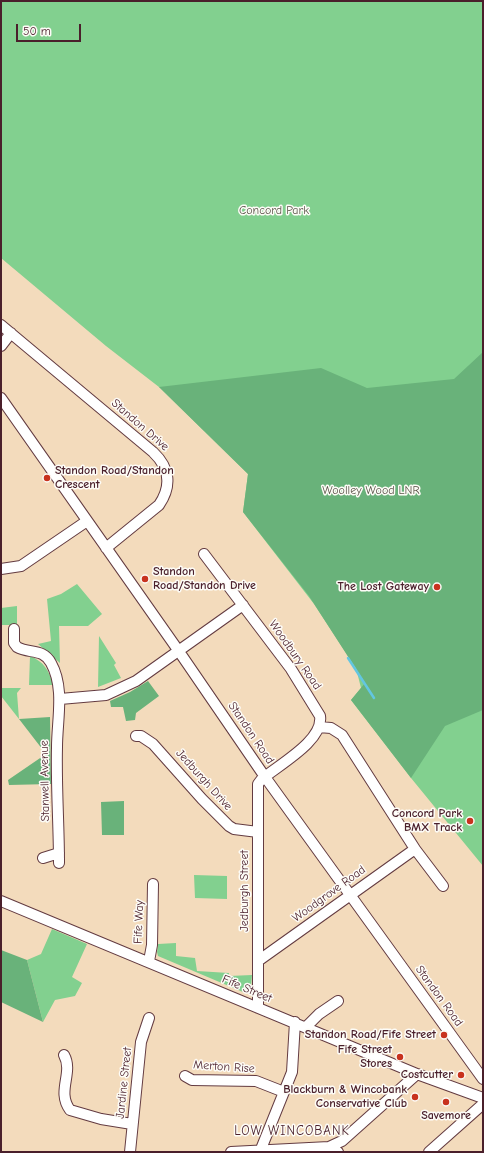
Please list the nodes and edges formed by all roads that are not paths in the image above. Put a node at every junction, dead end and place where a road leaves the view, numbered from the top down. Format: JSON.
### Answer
{"nodes":[{"id":1,"x":1,"y":325,"type":"edge"},
{"id":2,"x":12,"y":333,"type":"junction"},
{"id":3,"x":1,"y":346,"type":"edge"},
{"id":4,"x":1,"y":398,"type":"edge"},
{"id":5,"x":87,"y":521,"type":"junction"},
{"id":6,"x":106,"y":548,"type":"junction"},
{"id":7,"x":204,"y":554,"type":"dead end"},
{"id":8,"x":1,"y":569,"type":"edge"},
{"id":9,"x":243,"y":605,"type":"junction"},
{"id":10,"x":14,"y":629,"type":"dead end"},
{"id":11,"x":178,"y":650,"type":"junction"},
{"id":12,"x":60,"y":699,"type":"junction"},
{"id":13,"x":319,"y":727,"type":"junction"},
{"id":14,"x":136,"y":736,"type":"dead end"},
{"id":15,"x":265,"y":776,"type":"junction"},
{"id":16,"x":258,"y":832,"type":"junction"},
{"id":17,"x":414,"y":848,"type":"junction"},
{"id":18,"x":43,"y":858,"type":"dead end"},
{"id":19,"x":153,"y":884,"type":"dead end"},
{"id":20,"x":443,"y":886,"type":"dead end"},
{"id":21,"x":350,"y":895,"type":"junction"},
{"id":22,"x":1,"y":900,"type":"edge"},
{"id":23,"x":149,"y":961,"type":"junction"},
{"id":24,"x":258,"y":961,"type":"junction"},
{"id":25,"x":338,"y":1001,"type":"dead end"},
{"id":26,"x":258,"y":1008,"type":"junction"},
{"id":27,"x":149,"y":1018,"type":"dead end"},
{"id":28,"x":295,"y":1022,"type":"junction"},
{"id":29,"x":306,"y":1027,"type":"junction"},
{"id":30,"x":64,"y":1055,"type":"dead end"},
{"id":31,"x":417,"y":1074,"type":"junction"},
{"id":32,"x":185,"y":1076,"type":"dead end"},
{"id":33,"x":483,"y":1079,"type":"edge"},
{"id":34,"x":284,"y":1092,"type":"junction"},
{"id":35,"x":483,"y":1098,"type":"edge"},
{"id":36,"x":483,"y":1104,"type":"edge"},
{"id":37,"x":132,"y":1124,"type":"junction"},
{"id":38,"x":329,"y":1147,"type":"junction"},
{"id":39,"x":261,"y":1149,"type":"junction"},
{"id":40,"x":130,"y":1152,"type":"edge"},
{"id":41,"x":230,"y":1152,"type":"edge"},
{"id":42,"x":338,"y":1152,"type":"edge"},
{"id":43,"x":429,"y":1152,"type":"edge"}],
"edges":[{"from":1,"to":2,"type":"street","name":"Standon Drive"},
{"from":2,"to":3,"type":"street"},
{"from":2,"to":6,"type":"street","name":"Standon Drive"},
{"from":4,"to":5,"type":"street","name":"Standon Road"},
{"from":5,"to":6,"type":"street","name":"Standon Road"},
{"from":5,"to":8,"type":"street"},
{"from":6,"to":11,"type":"street","name":"Standon Road"},
{"from":7,"to":9,"type":"street","name":"Woodbury Road"},
{"from":9,"to":11,"type":"street"},
{"from":9,"to":13,"type":"street","name":"Woodbury Road"},
{"from":10,"to":12,"type":"street","name":"Stanwell Avenue"},
{"from":11,"to":12,"type":"street"},
{"from":11,"to":15,"type":"street","name":"Standon Road"},
{"from":12,"to":18,"type":"street","name":"Stanwell Avenue"},
{"from":13,"to":15,"type":"street"},
{"from":13,"to":17,"type":"street"},
{"from":14,"to":16,"type":"street","name":"Jedburgh Drive"},
{"from":15,"to":16,"type":"street","name":"Jedburgh Street"},
{"from":15,"to":21,"type":"street","name":"Standon Road"},
{"from":16,"to":24,"type":"street","name":"Jedburgh Street"},
{"from":17,"to":20,"type":"street"},
{"from":17,"to":21,"type":"street","name":"Woodgrove Road"},
{"from":19,"to":23,"type":"street","name":"Fife Way"},
{"from":21,"to":24,"type":"street","name":"Woodgrove Road"},
{"from":21,"to":33,"type":"street","name":"Standon Road"},
{"from":22,"to":23,"type":"street","name":"Fife Street"},
{"from":23,"to":26,"type":"street","name":"Fife Street"},
{"from":24,"to":26,"type":"street","name":"Jedburgh Street"},
{"from":25,"to":29,"type":"street"},
{"from":26,"to":28,"type":"street","name":"Fife Street"},
{"from":27,"to":37,"type":"street","name":"Jardine Street"},
{"from":28,"to":29,"type":"street","name":"Fife Street"},
{"from":28,"to":34,"type":"street"},
{"from":29,"to":31,"type":"street","name":"Fife Street"},
{"from":30,"to":37,"type":"street"},
{"from":31,"to":35,"type":"street","name":"Fife Street"},
{"from":31,"to":38,"type":"street"},
{"from":32,"to":34,"type":"street","name":"Merton Rise"},
{"from":34,"to":39,"type":"street"},
{"from":36,"to":43,"type":"street"},
{"from":37,"to":40,"type":"street","name":"Jardine Street"},
{"from":38,"to":39,"type":"street"},
{"from":38,"to":42,"type":"street"},
{"from":39,"to":41,"type":"street"}]}
